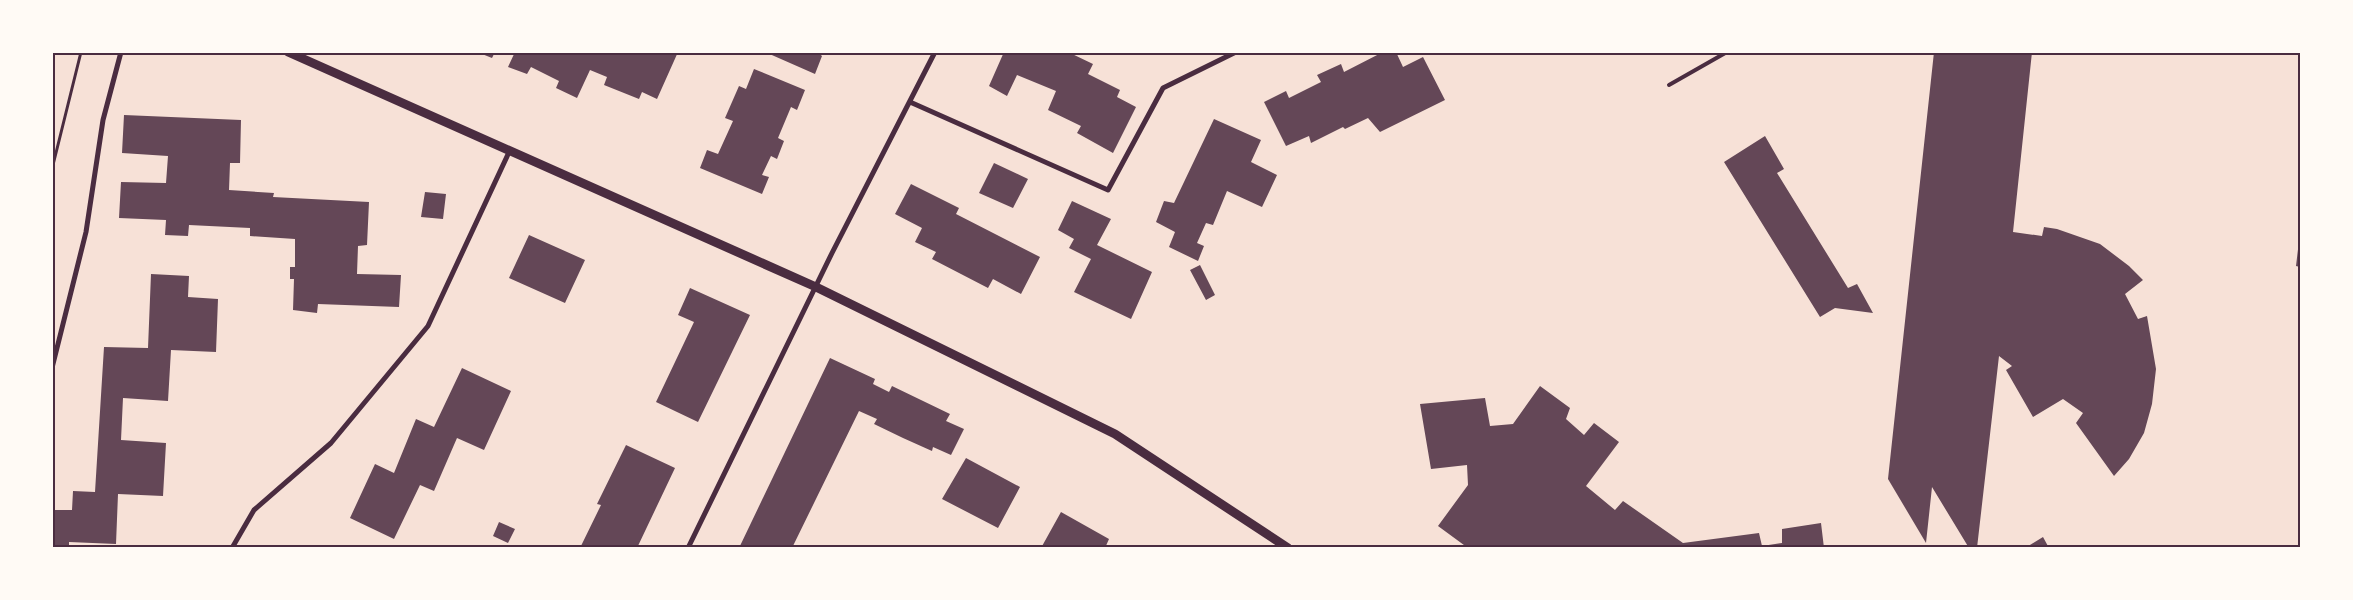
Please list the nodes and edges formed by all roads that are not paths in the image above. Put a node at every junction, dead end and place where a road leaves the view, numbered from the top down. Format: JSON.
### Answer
{"nodes":[{"id":1,"x":121,"y":52,"type":"edge"},
{"id":2,"x":288,"y":52,"type":"edge"},
{"id":3,"x":935,"y":52,"type":"edge"},
{"id":4,"x":1236,"y":52,"type":"edge"},
{"id":5,"x":1727,"y":52,"type":"edge"},
{"id":6,"x":1669,"y":85,"type":"dead end"},
{"id":7,"x":910,"y":102,"type":"junction"},
{"id":8,"x":510,"y":150,"type":"junction"},
{"id":9,"x":816,"y":287,"type":"junction"},
{"id":10,"x":52,"y":368,"type":"edge"},
{"id":11,"x":232,"y":548,"type":"edge"},
{"id":12,"x":688,"y":548,"type":"edge"},
{"id":13,"x":1288,"y":548,"type":"edge"}],
"edges":[{"from":1,"to":10,"type":"street"},
{"from":2,"to":8,"type":"street"},
{"from":3,"to":7,"type":"street"},
{"from":4,"to":7,"type":"street"},
{"from":5,"to":6,"type":"lane"},
{"from":7,"to":9,"type":"street"},
{"from":8,"to":9,"type":"street"},
{"from":8,"to":11,"type":"street"},
{"from":9,"to":12,"type":"street"},
{"from":9,"to":13,"type":"street"}]}
